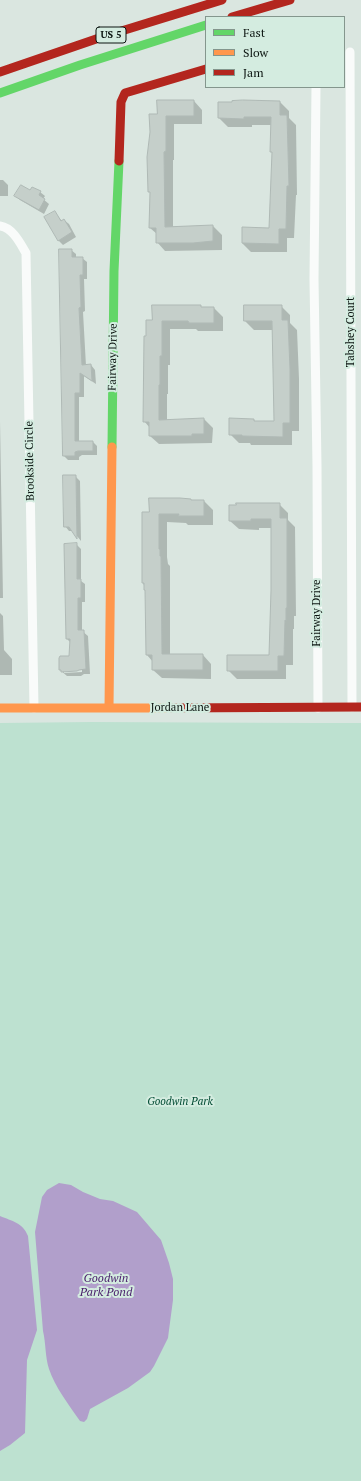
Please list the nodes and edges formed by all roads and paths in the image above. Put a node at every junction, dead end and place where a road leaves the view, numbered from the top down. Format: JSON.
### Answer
{"nodes":[{"id":1,"x":222,"y":0,"type":"edge"},
{"id":2,"x":290,"y":0,"type":"edge"},
{"id":3,"x":235,"y":16,"type":"edge"},
{"id":4,"x":205,"y":25,"type":"edge"},
{"id":5,"x":350,"y":52,"type":"dead end"},
{"id":6,"x":205,"y":69,"type":"edge"},
{"id":7,"x":0,"y":72,"type":"edge"},
{"id":8,"x":316,"y":88,"type":"edge"},
{"id":9,"x":0,"y":93,"type":"edge"},
{"id":10,"x":0,"y":226,"type":"edge"},
{"id":11,"x":109,"y":707,"type":"junction"},
{"id":12,"x":357,"y":707,"type":"edge"},
{"id":13,"x":0,"y":708,"type":"edge"},
{"id":14,"x":34,"y":708,"type":"junction"},
{"id":15,"x":318,"y":708,"type":"junction"}],
"edges":[{"from":1,"to":7,"type":"main road","number":"US 5"},
{"from":2,"to":3,"type":"main road"},
{"from":4,"to":9,"type":"main road","number":"US 5"},
{"from":5,"to":12,"type":"street","name":"Tabshey Court"},
{"from":6,"to":11,"type":"main road","name":"Fairway Drive"},
{"from":8,"to":15,"type":"street","name":"Fairway Drive"},
{"from":10,"to":14,"type":"street","name":"Brookside Circle"},
{"from":11,"to":14,"type":"main road","name":"Jordan Lane"},
{"from":11,"to":15,"type":"main road","name":"Jordan Lane"},
{"from":12,"to":15,"type":"main road","name":"Jordan Lane"},
{"from":13,"to":14,"type":"main road","name":"Jordan Lane"}]}
